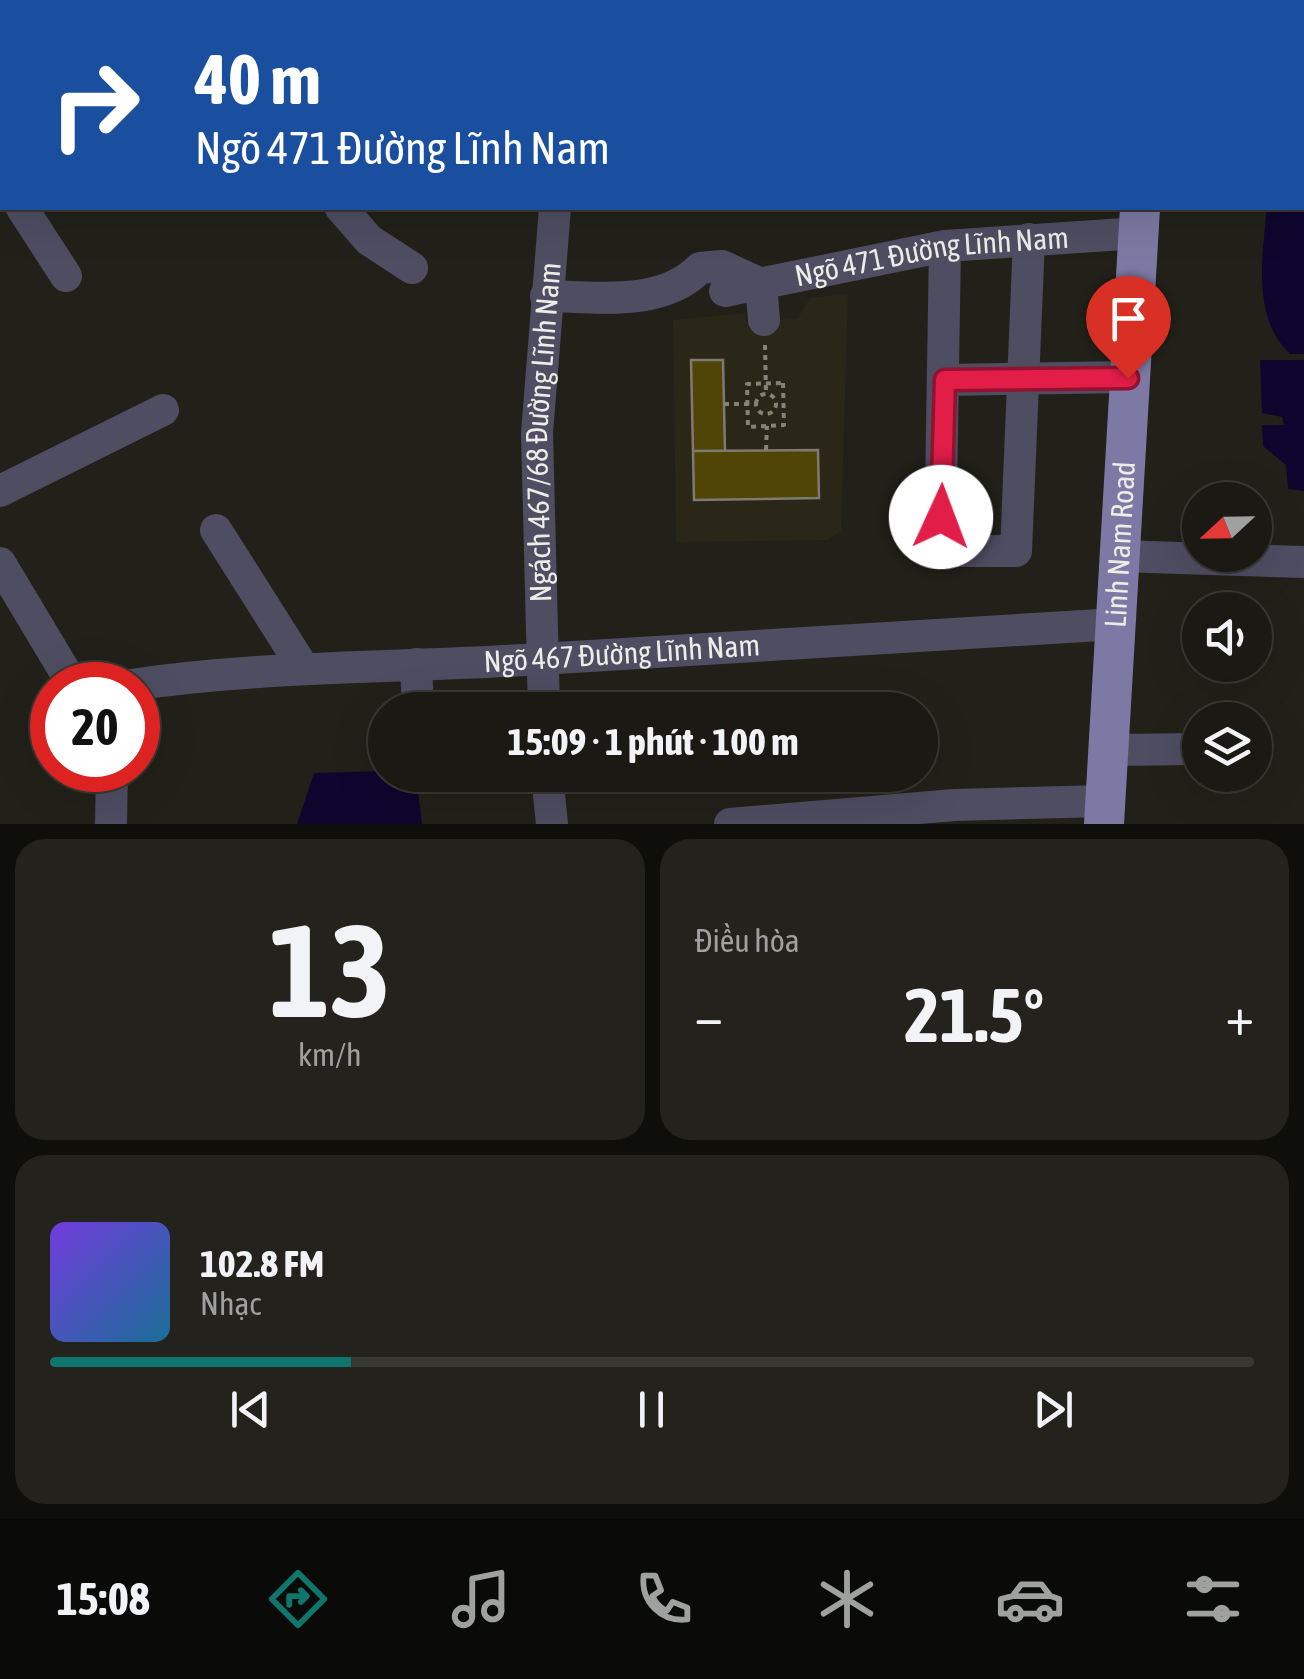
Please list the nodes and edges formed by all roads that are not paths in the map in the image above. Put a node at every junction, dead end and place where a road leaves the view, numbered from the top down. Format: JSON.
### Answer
{"nodes":[{"id":1,"x":23,"y":210,"type":"edge"},
{"id":2,"x":343,"y":210,"type":"edge"},
{"id":3,"x":555,"y":210,"type":"edge"},
{"id":4,"x":1140,"y":220,"type":"edge"},
{"id":5,"x":1029,"y":239,"type":"junction"},
{"id":6,"x":945,"y":246,"type":"junction"},
{"id":7,"x":412,"y":268,"type":"dead end"},
{"id":8,"x":66,"y":276,"type":"dead end"},
{"id":9,"x":761,"y":284,"type":"junction"},
{"id":10,"x":725,"y":291,"type":"dead end"},
{"id":11,"x":546,"y":296,"type":"junction"},
{"id":12,"x":764,"y":320,"type":"dead end"},
{"id":13,"x":1128,"y":378,"type":"junction"},
{"id":14,"x":1024,"y":379,"type":"junction"},
{"id":15,"x":945,"y":380,"type":"junction"},
{"id":16,"x":163,"y":410,"type":"dead end"},
{"id":17,"x":0,"y":491,"type":"edge"},
{"id":18,"x":216,"y":530,"type":"dead end"},
{"id":19,"x":1118,"y":556,"type":"junction"},
{"id":20,"x":1304,"y":562,"type":"edge"},
{"id":21,"x":0,"y":563,"type":"edge"},
{"id":22,"x":1116,"y":624,"type":"junction"},
{"id":23,"x":541,"y":660,"type":"junction"},
{"id":24,"x":59,"y":662,"type":"edge"},
{"id":25,"x":416,"y":664,"type":"junction"},
{"id":26,"x":304,"y":669,"type":"junction"},
{"id":27,"x":160,"y":682,"type":"edge"},
{"id":28,"x":417,"y":692,"type":"edge"},
{"id":29,"x":543,"y":692,"type":"edge"},
{"id":30,"x":1182,"y":749,"type":"edge"},
{"id":31,"x":1110,"y":750,"type":"junction"},
{"id":32,"x":112,"y":792,"type":"edge"},
{"id":33,"x":549,"y":792,"type":"edge"},
{"id":34,"x":1105,"y":812,"type":"edge"},
{"id":35,"x":111,"y":824,"type":"edge"},
{"id":36,"x":552,"y":824,"type":"edge"},
{"id":37,"x":730,"y":824,"type":"edge"}],
"edges":[{"from":1,"to":8,"type":"street"},
{"from":2,"to":7,"type":"street"},
{"from":3,"to":11,"type":"street","name":"Ngách 467/68 Đường Lĩnh Nam"},
{"from":4,"to":5,"type":"street","name":"Ngõ 471 Đường Lĩnh Nam"},
{"from":4,"to":13,"type":"main road","name":"Linh Nam Road"},
{"from":5,"to":6,"type":"street","name":"Ngõ 471 Đường Lĩnh Nam"},
{"from":5,"to":14,"type":"street"},
{"from":6,"to":9,"type":"street","name":"Ngõ 471 Đường Lĩnh Nam"},
{"from":6,"to":15,"type":"street"},
{"from":9,"to":10,"type":"street","name":"Ngõ 471 Đường Lĩnh Nam"},
{"from":9,"to":11,"type":"street"},
{"from":9,"to":12,"type":"street"},
{"from":11,"to":23,"type":"street","name":"Ngách 467/68 Đường Lĩnh Nam"},
{"from":13,"to":14,"type":"street"},
{"from":13,"to":19,"type":"main road","name":"Linh Nam Road"},
{"from":14,"to":15,"type":"street"},
{"from":14,"to":15,"type":"street"},
{"from":16,"to":17,"type":"street"},
{"from":18,"to":26,"type":"street"},
{"from":19,"to":20,"type":"street"},
{"from":19,"to":22,"type":"main road","name":"Linh Nam Road"},
{"from":21,"to":24,"type":"street"},
{"from":22,"to":23,"type":"street","name":"Ngõ 467 Đường Lĩnh Nam"},
{"from":22,"to":31,"type":"main road","name":"Linh Nam Road"},
{"from":23,"to":25,"type":"street","name":"Ngõ 467 Đường Lĩnh Nam"},
{"from":23,"to":29,"type":"street","name":"Ngách 467/68 Đường Lĩnh Nam"},
{"from":25,"to":26,"type":"street","name":"Ngõ 467 Đường Lĩnh Nam"},
{"from":25,"to":28,"type":"street"},
{"from":26,"to":27,"type":"street","name":"Ngõ 467 Đường Lĩnh Nam"},
{"from":30,"to":31,"type":"street"},
{"from":31,"to":34,"type":"main road","name":"Linh Nam Road"},
{"from":32,"to":35,"type":"street"},
{"from":33,"to":36,"type":"street"},
{"from":34,"to":37,"type":"street"}]}
